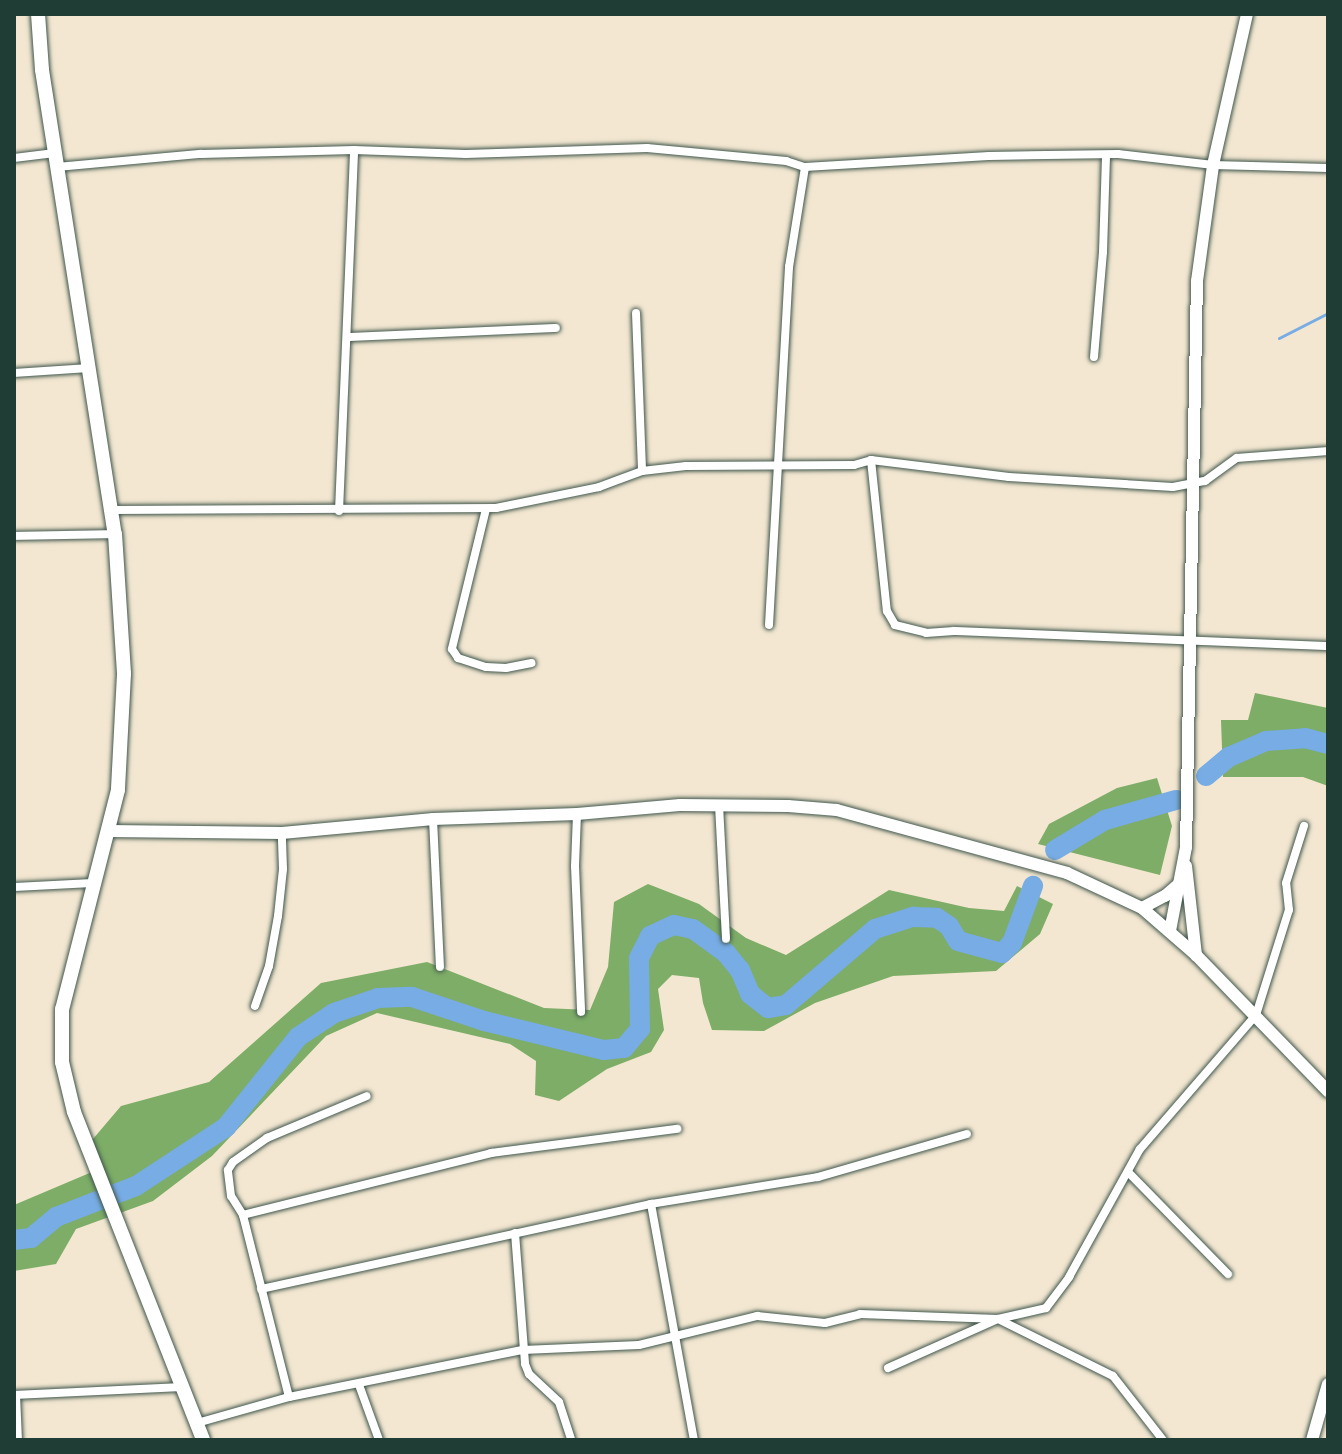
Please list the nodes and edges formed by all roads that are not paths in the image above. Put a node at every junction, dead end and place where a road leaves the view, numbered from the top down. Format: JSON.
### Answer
{"nodes":[{"id":1,"x":38,"y":14,"type":"edge"},
{"id":2,"x":1247,"y":14,"type":"edge"},
{"id":3,"x":354,"y":150,"type":"junction"},
{"id":4,"x":1106,"y":155,"type":"junction"},
{"id":5,"x":14,"y":158,"type":"edge"},
{"id":6,"x":56,"y":160,"type":"junction"},
{"id":7,"x":1213,"y":165,"type":"junction"},
{"id":8,"x":805,"y":167,"type":"junction"},
{"id":9,"x":1328,"y":168,"type":"edge"},
{"id":10,"x":636,"y":313,"type":"dead end"},
{"id":11,"x":556,"y":328,"type":"dead end"},
{"id":12,"x":348,"y":337,"type":"junction"},
{"id":13,"x":1094,"y":357,"type":"dead end"},
{"id":14,"x":90,"y":368,"type":"junction"},
{"id":15,"x":14,"y":373,"type":"edge"},
{"id":16,"x":1328,"y":451,"type":"edge"},
{"id":17,"x":871,"y":460,"type":"junction"},
{"id":18,"x":780,"y":465,"type":"junction"},
{"id":19,"x":642,"y":471,"type":"junction"},
{"id":20,"x":1192,"y":485,"type":"junction"},
{"id":21,"x":486,"y":509,"type":"junction"},
{"id":22,"x":112,"y":510,"type":"junction"},
{"id":23,"x":339,"y":511,"type":"junction"},
{"id":24,"x":115,"y":534,"type":"junction"},
{"id":25,"x":14,"y":536,"type":"edge"},
{"id":26,"x":769,"y":625,"type":"dead end"},
{"id":27,"x":1188,"y":642,"type":"junction"},
{"id":28,"x":1328,"y":646,"type":"edge"},
{"id":29,"x":532,"y":663,"type":"dead end"},
{"id":30,"x":719,"y":805,"type":"junction"},
{"id":31,"x":577,"y":814,"type":"junction"},
{"id":32,"x":433,"y":819,"type":"junction"},
{"id":33,"x":1304,"y":826,"type":"dead end"},
{"id":34,"x":109,"y":831,"type":"junction"},
{"id":35,"x":282,"y":833,"type":"junction"},
{"id":36,"x":1185,"y":863,"type":"junction"},
{"id":37,"x":93,"y":883,"type":"junction"},
{"id":38,"x":1180,"y":883,"type":"junction"},
{"id":39,"x":14,"y":887,"type":"edge"},
{"id":40,"x":1142,"y":908,"type":"junction"},
{"id":41,"x":1191,"y":908,"type":"junction"},
{"id":42,"x":1170,"y":931,"type":"junction"},
{"id":43,"x":726,"y":939,"type":"dead end"},
{"id":44,"x":1181,"y":941,"type":"junction"},
{"id":45,"x":1196,"y":955,"type":"junction"},
{"id":46,"x":440,"y":967,"type":"dead end"},
{"id":47,"x":255,"y":1006,"type":"dead end"},
{"id":48,"x":581,"y":1012,"type":"dead end"},
{"id":49,"x":1256,"y":1015,"type":"junction"},
{"id":50,"x":1328,"y":1091,"type":"edge"},
{"id":51,"x":367,"y":1096,"type":"dead end"},
{"id":52,"x":677,"y":1129,"type":"dead end"},
{"id":53,"x":967,"y":1134,"type":"dead end"},
{"id":54,"x":1128,"y":1172,"type":"junction"},
{"id":55,"x":651,"y":1204,"type":"junction"},
{"id":56,"x":243,"y":1215,"type":"junction"},
{"id":57,"x":515,"y":1233,"type":"junction"},
{"id":58,"x":1228,"y":1274,"type":"dead end"},
{"id":59,"x":261,"y":1289,"type":"junction"},
{"id":60,"x":998,"y":1319,"type":"junction"},
{"id":61,"x":673,"y":1339,"type":"junction"},
{"id":62,"x":523,"y":1350,"type":"junction"},
{"id":63,"x":888,"y":1368,"type":"dead end"},
{"id":64,"x":1328,"y":1384,"type":"edge"},
{"id":65,"x":359,"y":1385,"type":"junction"},
{"id":66,"x":182,"y":1387,"type":"junction"},
{"id":67,"x":15,"y":1395,"type":"edge"},
{"id":68,"x":289,"y":1397,"type":"junction"},
{"id":69,"x":197,"y":1423,"type":"junction"},
{"id":70,"x":18,"y":1440,"type":"edge"},
{"id":71,"x":203,"y":1440,"type":"edge"},
{"id":72,"x":379,"y":1440,"type":"edge"},
{"id":73,"x":571,"y":1440,"type":"edge"},
{"id":74,"x":694,"y":1440,"type":"edge"},
{"id":75,"x":1163,"y":1440,"type":"edge"},
{"id":76,"x":1312,"y":1440,"type":"edge"}],
"edges":[{"from":1,"to":6,"type":"main road"},
{"from":2,"to":7,"type":"street"},
{"from":3,"to":6,"type":"street"},
{"from":3,"to":8,"type":"street"},
{"from":3,"to":12,"type":"street"},
{"from":4,"to":7,"type":"street"},
{"from":4,"to":8,"type":"street"},
{"from":4,"to":13,"type":"street"},
{"from":5,"to":6,"type":"street"},
{"from":6,"to":14,"type":"main road"},
{"from":7,"to":9,"type":"street"},
{"from":7,"to":20,"type":"street"},
{"from":8,"to":18,"type":"street"},
{"from":10,"to":19,"type":"street"},
{"from":11,"to":12,"type":"street"},
{"from":12,"to":23,"type":"street"},
{"from":14,"to":15,"type":"street"},
{"from":14,"to":22,"type":"main road"},
{"from":16,"to":20,"type":"street"},
{"from":17,"to":18,"type":"street"},
{"from":17,"to":20,"type":"street"},
{"from":17,"to":27,"type":"street"},
{"from":18,"to":19,"type":"street"},
{"from":18,"to":26,"type":"street"},
{"from":19,"to":21,"type":"street"},
{"from":20,"to":27,"type":"street"},
{"from":21,"to":23,"type":"street"},
{"from":21,"to":29,"type":"street"},
{"from":22,"to":23,"type":"street"},
{"from":22,"to":24,"type":"main road"},
{"from":24,"to":25,"type":"street"},
{"from":24,"to":34,"type":"main road"},
{"from":27,"to":28,"type":"street"},
{"from":27,"to":36,"type":"street"},
{"from":30,"to":31,"type":"street"},
{"from":30,"to":40,"type":"street"},
{"from":30,"to":43,"type":"street"},
{"from":31,"to":32,"type":"street"},
{"from":31,"to":48,"type":"street"},
{"from":32,"to":35,"type":"street"},
{"from":32,"to":46,"type":"street"},
{"from":33,"to":49,"type":"street"},
{"from":34,"to":35,"type":"street"},
{"from":34,"to":37,"type":"main road"},
{"from":35,"to":47,"type":"street"},
{"from":36,"to":38,"type":"street"},
{"from":36,"to":41,"type":"street"},
{"from":37,"to":39,"type":"street"},
{"from":37,"to":66,"type":"main road"},
{"from":38,"to":40,"type":"street"},
{"from":38,"to":42,"type":"street"},
{"from":40,"to":42,"type":"street"},
{"from":41,"to":44,"type":"street"},
{"from":41,"to":45,"type":"street"},
{"from":42,"to":44,"type":"street"},
{"from":44,"to":45,"type":"street"},
{"from":45,"to":49,"type":"street"},
{"from":49,"to":50,"type":"street"},
{"from":49,"to":54,"type":"street"},
{"from":51,"to":56,"type":"street"},
{"from":52,"to":56,"type":"street"},
{"from":53,"to":55,"type":"street"},
{"from":54,"to":58,"type":"street"},
{"from":54,"to":60,"type":"street"},
{"from":55,"to":57,"type":"street"},
{"from":55,"to":61,"type":"street"},
{"from":56,"to":59,"type":"street"},
{"from":57,"to":59,"type":"street"},
{"from":57,"to":62,"type":"street"},
{"from":59,"to":68,"type":"street"},
{"from":60,"to":61,"type":"street"},
{"from":60,"to":63,"type":"street"},
{"from":60,"to":75,"type":"street"},
{"from":61,"to":62,"type":"street"},
{"from":61,"to":74,"type":"street"},
{"from":62,"to":65,"type":"street"},
{"from":62,"to":73,"type":"street"},
{"from":64,"to":76,"type":"street"},
{"from":65,"to":68,"type":"street"},
{"from":65,"to":72,"type":"street"},
{"from":66,"to":67,"type":"street"},
{"from":66,"to":69,"type":"main road"},
{"from":67,"to":70,"type":"street"},
{"from":68,"to":69,"type":"street"},
{"from":69,"to":71,"type":"main road"}]}
